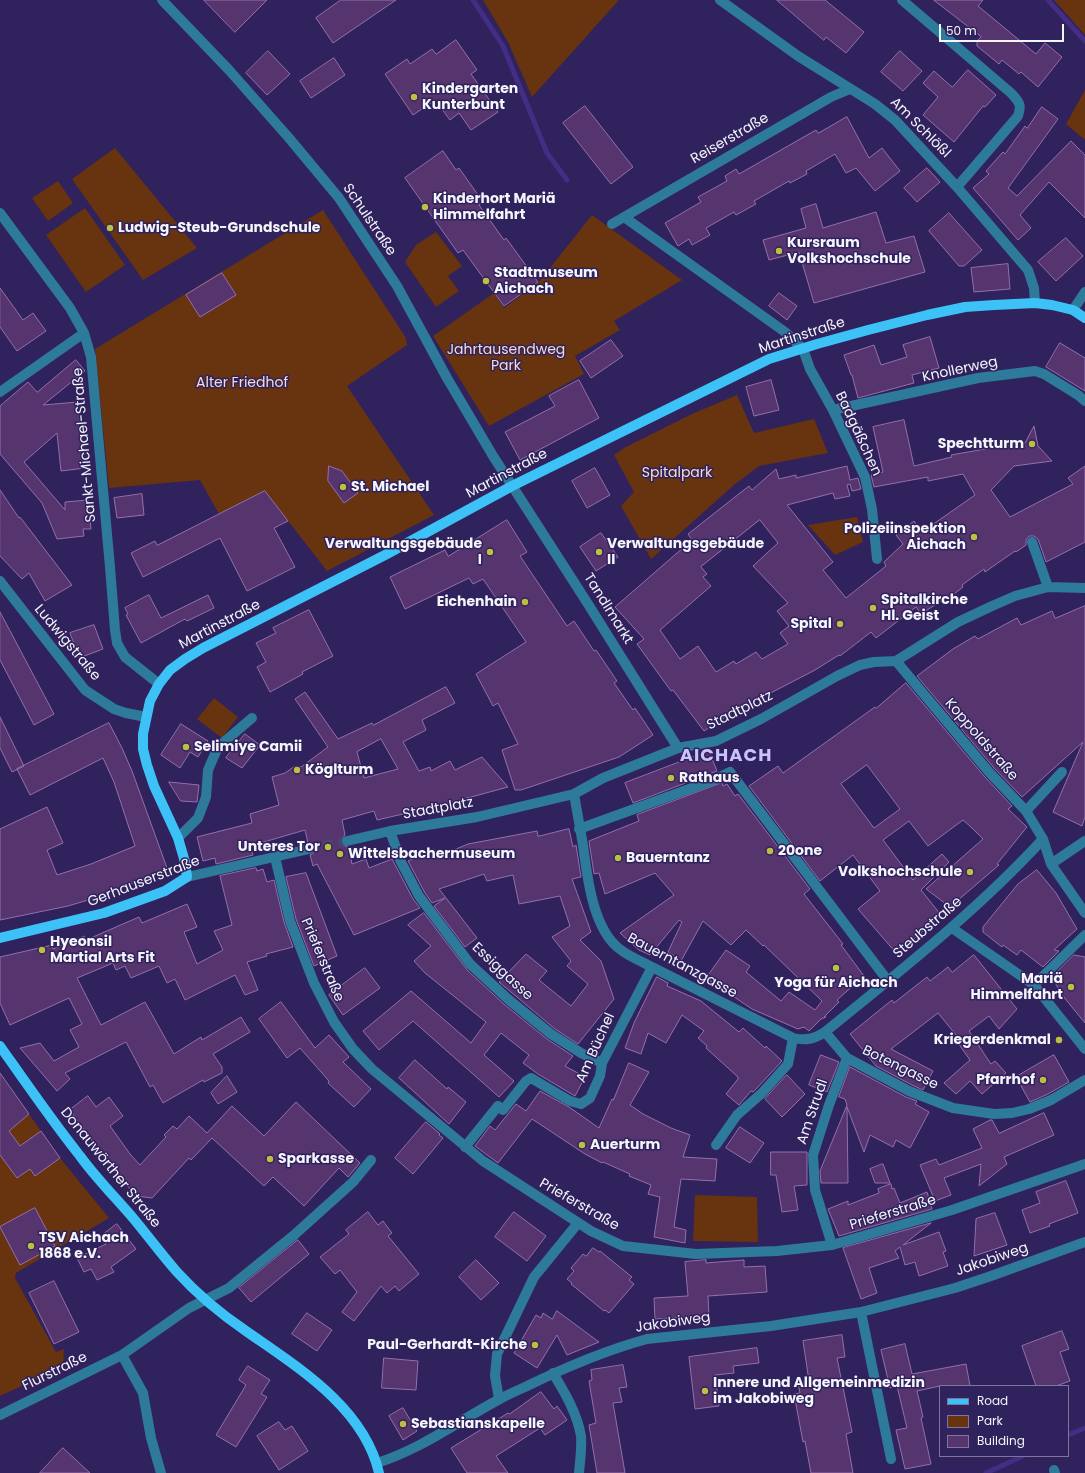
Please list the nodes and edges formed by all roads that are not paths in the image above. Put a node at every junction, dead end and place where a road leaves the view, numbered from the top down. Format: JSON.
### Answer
{"nodes":[{"id":1,"x":162,"y":0,"type":"edge"},
{"id":2,"x":720,"y":0,"type":"edge"},
{"id":3,"x":902,"y":0,"type":"edge"},
{"id":4,"x":850,"y":89,"type":"junction"},
{"id":5,"x":957,"y":187,"type":"junction"},
{"id":6,"x":0,"y":213,"type":"edge"},
{"id":7,"x":624,"y":216,"type":"junction"},
{"id":8,"x":612,"y":224,"type":"dead end"},
{"id":9,"x":1085,"y":292,"type":"edge"},
{"id":10,"x":1035,"y":303,"type":"junction"},
{"id":11,"x":1073,"y":310,"type":"junction"},
{"id":12,"x":1085,"y":318,"type":"edge"},
{"id":13,"x":84,"y":333,"type":"junction"},
{"id":14,"x":803,"y":348,"type":"junction"},
{"id":15,"x":0,"y":392,"type":"edge"},
{"id":16,"x":1085,"y":401,"type":"edge"},
{"id":17,"x":833,"y":410,"type":"junction"},
{"id":18,"x":512,"y":486,"type":"junction"},
{"id":19,"x":1032,"y":542,"type":"dead end"},
{"id":20,"x":877,"y":559,"type":"dead end"},
{"id":21,"x":0,"y":581,"type":"edge"},
{"id":22,"x":1048,"y":588,"type":"junction"},
{"id":23,"x":1085,"y":588,"type":"edge"},
{"id":24,"x":896,"y":661,"type":"junction"},
{"id":25,"x":159,"y":684,"type":"junction"},
{"id":26,"x":146,"y":717,"type":"junction"},
{"id":27,"x":252,"y":718,"type":"dead end"},
{"id":28,"x":678,"y":748,"type":"junction"},
{"id":29,"x":1062,"y":772,"type":"dead end"},
{"id":30,"x":574,"y":794,"type":"junction"},
{"id":31,"x":1026,"y":811,"type":"junction"},
{"id":32,"x":579,"y":830,"type":"junction"},
{"id":33,"x":390,"y":831,"type":"junction"},
{"id":34,"x":178,"y":838,"type":"junction"},
{"id":35,"x":1043,"y":839,"type":"junction"},
{"id":36,"x":347,"y":841,"type":"tunnel mouth"},
{"id":37,"x":1085,"y":841,"type":"edge"},
{"id":38,"x":309,"y":849,"type":"tunnel mouth"},
{"id":39,"x":275,"y":856,"type":"junction"},
{"id":40,"x":1051,"y":864,"type":"junction"},
{"id":41,"x":187,"y":878,"type":"junction"},
{"id":42,"x":1085,"y":913,"type":"edge"},
{"id":43,"x":952,"y":928,"type":"junction"},
{"id":44,"x":1085,"y":935,"type":"edge"},
{"id":45,"x":0,"y":938,"type":"edge"},
{"id":46,"x":652,"y":967,"type":"junction"},
{"id":47,"x":888,"y":981,"type":"junction"},
{"id":48,"x":1034,"y":985,"type":"junction"},
{"id":49,"x":825,"y":1032,"type":"junction"},
{"id":50,"x":793,"y":1038,"type":"junction"},
{"id":51,"x":0,"y":1046,"type":"edge"},
{"id":52,"x":1085,"y":1049,"type":"edge"},
{"id":53,"x":847,"y":1058,"type":"junction"},
{"id":54,"x":602,"y":1063,"type":"junction"},
{"id":55,"x":1085,"y":1080,"type":"edge"},
{"id":56,"x":716,"y":1145,"type":"dead end"},
{"id":57,"x":465,"y":1147,"type":"junction"},
{"id":58,"x":372,"y":1160,"type":"dead end"},
{"id":59,"x":1085,"y":1164,"type":"edge"},
{"id":60,"x":578,"y":1223,"type":"junction"},
{"id":61,"x":1085,"y":1242,"type":"edge"},
{"id":62,"x":832,"y":1245,"type":"junction"},
{"id":63,"x":206,"y":1300,"type":"junction"},
{"id":64,"x":861,"y":1312,"type":"junction"},
{"id":65,"x":122,"y":1355,"type":"junction"},
{"id":66,"x":553,"y":1374,"type":"junction"},
{"id":67,"x":499,"y":1399,"type":"junction"},
{"id":68,"x":0,"y":1415,"type":"edge"},
{"id":69,"x":891,"y":1459,"type":"dead end"},
{"id":70,"x":378,"y":1468,"type":"edge"},
{"id":71,"x":160,"y":1473,"type":"edge"},
{"id":72,"x":579,"y":1473,"type":"edge"}],
"edges":[{"from":1,"to":18,"type":"street","name":"Schulstraße"},
{"from":2,"to":4,"type":"street","name":"Am Schlößl"},
{"from":3,"to":5,"type":"street"},
{"from":4,"to":5,"type":"street","name":"Am Schlößl"},
{"from":4,"to":7,"type":"street","name":"Reiserstraße"},
{"from":5,"to":10,"type":"street","name":"Am Schlößl"},
{"from":6,"to":13,"type":"street","name":"Sankt-Michael-Straße"},
{"from":7,"to":8,"type":"street","name":"Reiserstraße"},
{"from":7,"to":14,"type":"street"},
{"from":9,"to":11,"type":"street"},
{"from":10,"to":11,"type":"main road","name":"Martinstraße"},
{"from":10,"to":14,"type":"main road","name":"Martinstraße"},
{"from":11,"to":12,"type":"main road","name":"Martinstraße"},
{"from":13,"to":15,"type":"street"},
{"from":13,"to":25,"type":"street","name":"Sankt-Michael-Straße"},
{"from":14,"to":17,"type":"street","name":"Badgäßchen"},
{"from":14,"to":18,"type":"main road","name":"Martinstraße"},
{"from":16,"to":17,"type":"street","name":"Knollerweg"},
{"from":17,"to":20,"type":"street","name":"Badgäßchen"},
{"from":18,"to":25,"type":"main road","name":"Martinstraße"},
{"from":18,"to":28,"type":"street","name":"Tandlmarkt"},
{"from":19,"to":22,"type":"street"},
{"from":21,"to":26,"type":"street","name":"Ludwigstraße"},
{"from":22,"to":23,"type":"street","name":"Stadtplatz"},
{"from":22,"to":24,"type":"street","name":"Stadtplatz"},
{"from":24,"to":28,"type":"street","name":"Stadtplatz"},
{"from":24,"to":31,"type":"street","name":"Koppoldstraße"},
{"from":25,"to":26,"type":"main road","name":"Martinstraße"},
{"from":26,"to":34,"type":"main road","name":"Martinstraße"},
{"from":27,"to":34,"type":"street"},
{"from":28,"to":30,"type":"street","name":"Stadtplatz"},
{"from":29,"to":31,"type":"street"},
{"from":30,"to":32,"type":"street","name":"Bauerntanzgasse"},
{"from":30,"to":33,"type":"street","name":"Stadtplatz"},
{"from":31,"to":35,"type":"street","name":"Koppoldstraße"},
{"from":32,"to":46,"type":"street","name":"Bauerntanzgasse"},
{"from":32,"to":47,"type":"street"},
{"from":33,"to":36,"type":"street","name":"Stadtplatz"},
{"from":33,"to":54,"type":"street","name":"Essiggasse"},
{"from":34,"to":41,"type":"main road","name":"Martinstraße"},
{"from":35,"to":40,"type":"street","name":"Koppoldstraße"},
{"from":35,"to":43,"type":"street","name":"Steubstraße"},
{"from":37,"to":40,"type":"street"},
{"from":38,"to":39,"type":"street"},
{"from":39,"to":41,"type":"street","name":"Gerhauserstraße"},
{"from":39,"to":57,"type":"street","name":"Prieferstraße"},
{"from":40,"to":42,"type":"street","name":"Koppoldstraße"},
{"from":41,"to":45,"type":"main road","name":"Gerhauserstraße"},
{"from":43,"to":47,"type":"street","name":"Steubstraße"},
{"from":43,"to":48,"type":"street"},
{"from":44,"to":48,"type":"street"},
{"from":46,"to":50,"type":"street","name":"Bauerntanzgasse"},
{"from":46,"to":54,"type":"street","name":"Am Büchel"},
{"from":47,"to":49,"type":"street","name":"Steubstraße"},
{"from":48,"to":52,"type":"street"},
{"from":49,"to":50,"type":"street","name":"Bauerntanzgasse"},
{"from":49,"to":53,"type":"street","name":"Botengasse"},
{"from":50,"to":56,"type":"street"},
{"from":51,"to":63,"type":"main road","name":"Donauwörther Straße"},
{"from":53,"to":55,"type":"street","name":"Botengasse"},
{"from":53,"to":62,"type":"street","name":"Am Strudl"},
{"from":54,"to":57,"type":"street","name":"Am Büchel"},
{"from":57,"to":60,"type":"street","name":"Prieferstraße"},
{"from":58,"to":63,"type":"street"},
{"from":59,"to":62,"type":"street","name":"Prieferstraße"},
{"from":60,"to":62,"type":"street","name":"Prieferstraße"},
{"from":60,"to":67,"type":"street"},
{"from":61,"to":64,"type":"street","name":"Jakobiweg"},
{"from":63,"to":65,"type":"street","name":"Flurstraße"},
{"from":63,"to":70,"type":"main road","name":"Donauwörther Straße"},
{"from":64,"to":66,"type":"street","name":"Jakobiweg"},
{"from":64,"to":69,"type":"street"},
{"from":65,"to":68,"type":"street","name":"Flurstraße"},
{"from":65,"to":71,"type":"street"},
{"from":66,"to":67,"type":"street","name":"Jakobiweg"},
{"from":66,"to":72,"type":"street"},
{"from":67,"to":70,"type":"street","name":"Jakobiweg"}]}
